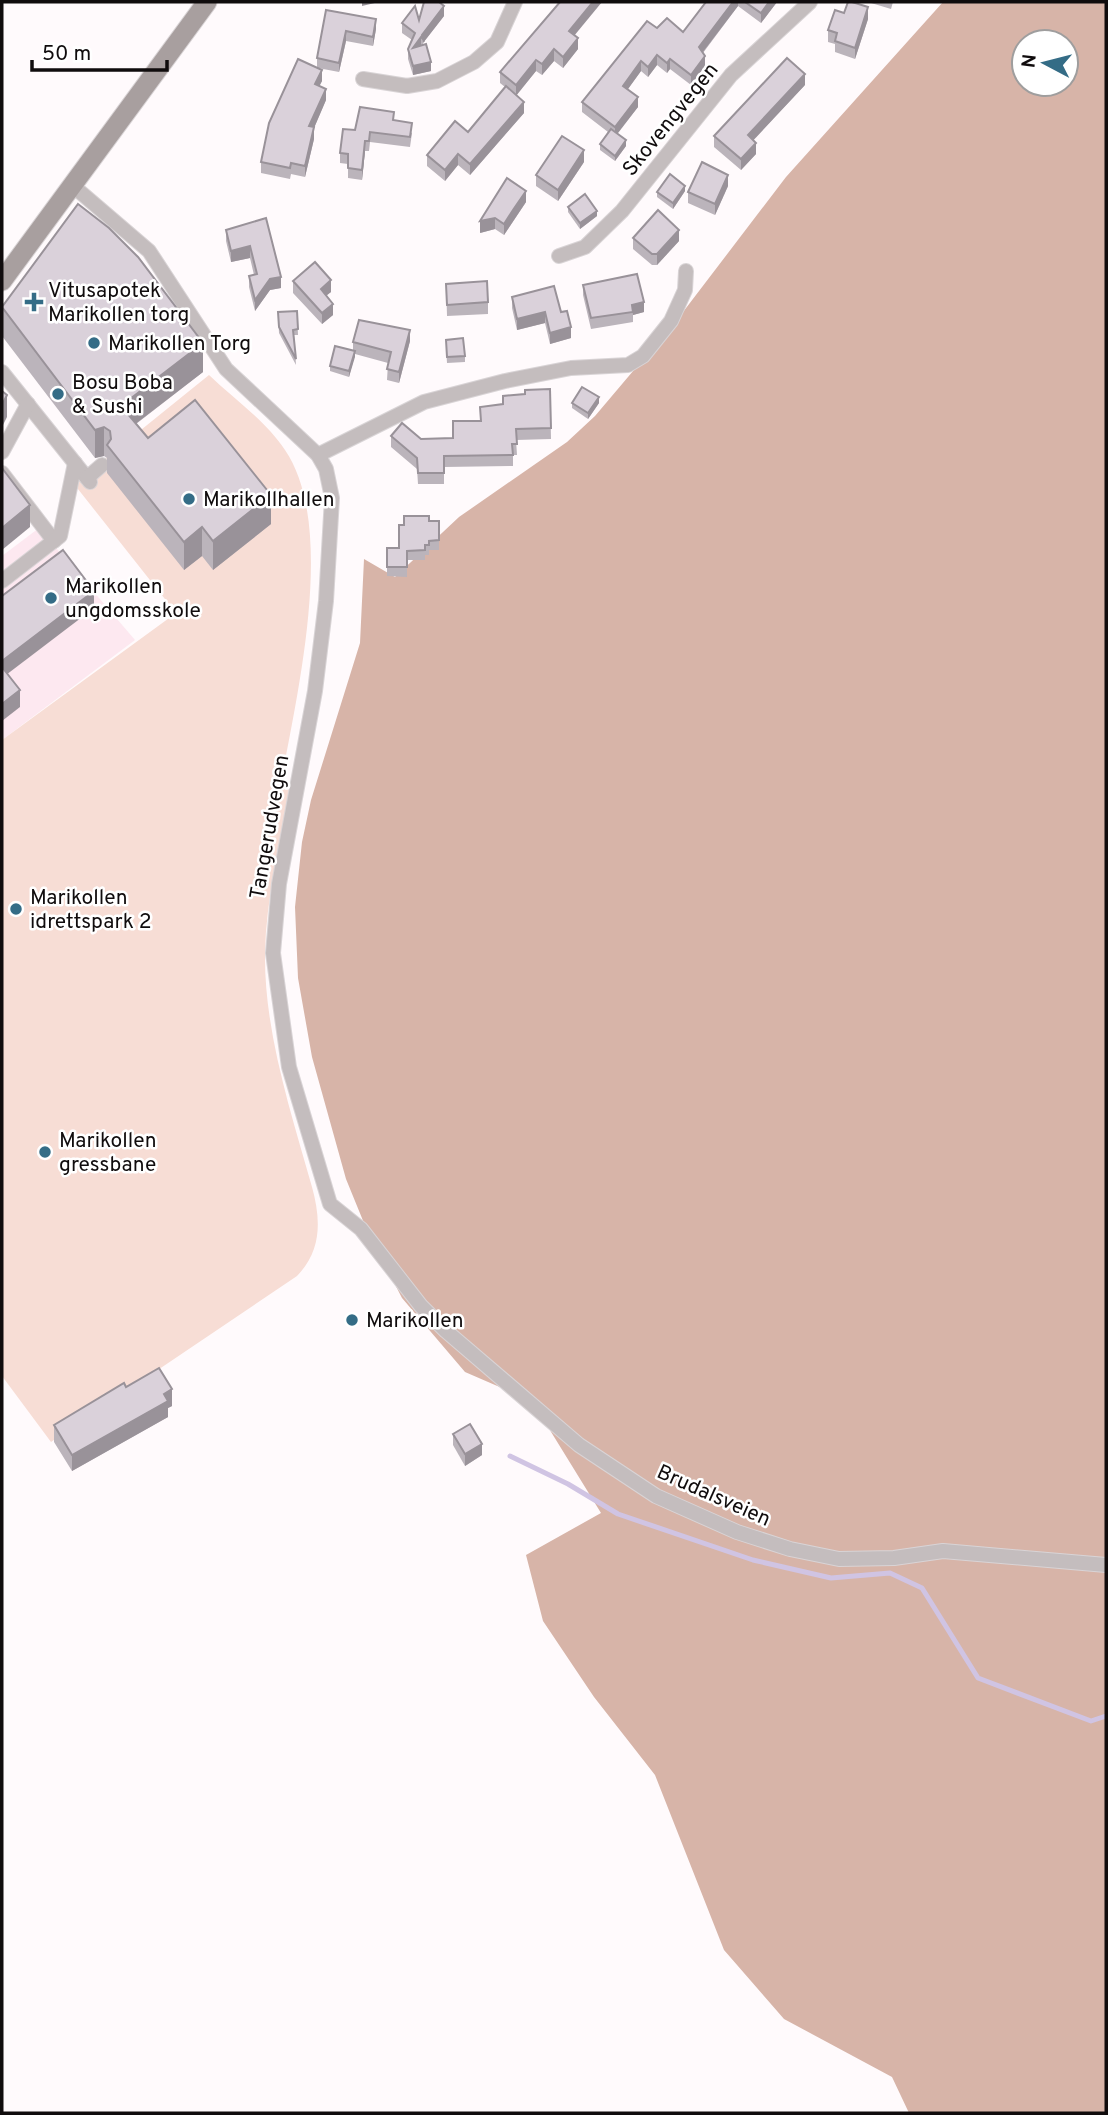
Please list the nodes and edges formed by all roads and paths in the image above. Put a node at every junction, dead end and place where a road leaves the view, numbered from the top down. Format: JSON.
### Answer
{"nodes":[{"id":1,"x":206,"y":2,"type":"edge"},
{"id":2,"x":515,"y":2,"type":"edge"},
{"id":3,"x":810,"y":2,"type":"edge"},
{"id":4,"x":363,"y":79,"type":"dead end"},
{"id":5,"x":72,"y":185,"type":"junction"},
{"id":6,"x":559,"y":256,"type":"dead end"},
{"id":7,"x":686,"y":271,"type":"dead end"},
{"id":8,"x":2,"y":281,"type":"edge"},
{"id":9,"x":2,"y":372,"type":"edge"},
{"id":10,"x":28,"y":404,"type":"junction"},
{"id":11,"x":2,"y":452,"type":"edge"},
{"id":12,"x":318,"y":455,"type":"junction"},
{"id":13,"x":75,"y":463,"type":"junction"},
{"id":14,"x":102,"y":465,"type":"dead end"},
{"id":15,"x":2,"y":473,"type":"edge"},
{"id":16,"x":54,"y":541,"type":"junction"},
{"id":17,"x":2,"y":581,"type":"edge"},
{"id":18,"x":330,"y":1204,"type":"joint"},
{"id":19,"x":1106,"y":1565,"type":"edge"}],
"edges":[{"from":1,"to":5,"type":"main road"},
{"from":2,"to":4,"type":"street"},
{"from":3,"to":6,"type":"street","name":"Skovengvegen"},
{"from":5,"to":8,"type":"main road"},
{"from":5,"to":12,"type":"street","name":"Tangerudvegen"},
{"from":7,"to":12,"type":"street"},
{"from":9,"to":10,"type":"street"},
{"from":10,"to":11,"type":"street"},
{"from":10,"to":13,"type":"street"},
{"from":12,"to":18,"type":"street","name":"Tangerudvegen"},
{"from":13,"to":14,"type":"street"},
{"from":13,"to":16,"type":"street"},
{"from":15,"to":16,"type":"street"},
{"from":16,"to":17,"type":"street"},
{"from":18,"to":19,"type":"street","name":"Brudalsveien"}]}
